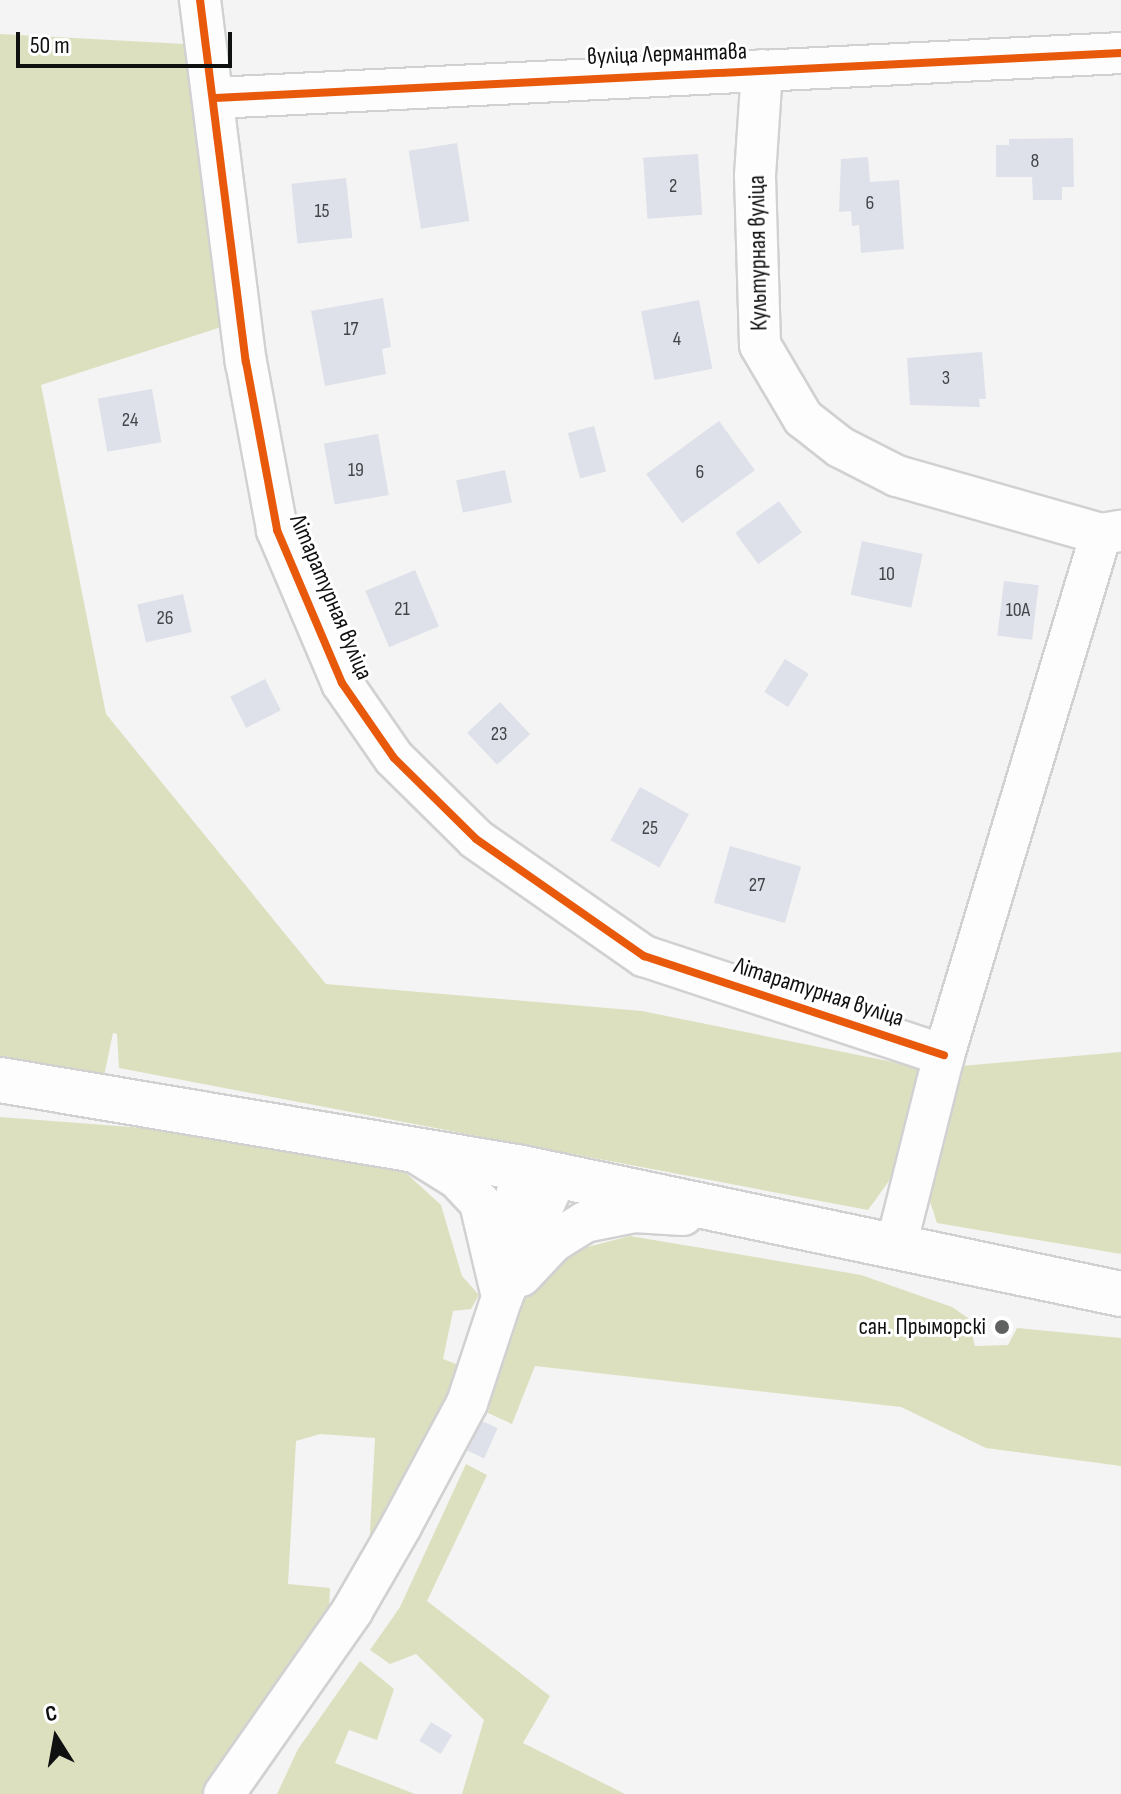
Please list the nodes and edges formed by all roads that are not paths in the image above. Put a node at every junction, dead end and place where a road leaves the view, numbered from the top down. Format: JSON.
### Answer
{"nodes":[{"id":1,"x":200,"y":0,"type":"edge"},
{"id":2,"x":1121,"y":53,"type":"edge"},
{"id":3,"x":762,"y":70,"type":"junction"},
{"id":4,"x":215,"y":98,"type":"junction"},
{"id":5,"x":1111,"y":532,"type":"edge"},
{"id":6,"x":944,"y":1055,"type":"junction"},
{"id":7,"x":0,"y":1080,"type":"edge"},
{"id":8,"x":411,"y":1149,"type":"junction"},
{"id":9,"x":539,"y":1172,"type":"junction"},
{"id":10,"x":775,"y":1221,"type":"junction"},
{"id":11,"x":896,"y":1246,"type":"junction"},
{"id":12,"x":1121,"y":1294,"type":"edge"},
{"id":13,"x":502,"y":1297,"type":"junction"},
{"id":14,"x":224,"y":1794,"type":"edge"}],
"edges":[{"from":1,"to":4,"type":"street","name":"Літаратурная вуліца"},
{"from":2,"to":3,"type":"street","name":"вуліца Лермантава"},
{"from":3,"to":4,"type":"street","name":"вуліца Лермантава"},
{"from":3,"to":5,"type":"street","name":"Культурная вуліца"},
{"from":4,"to":6,"type":"street","name":"Літаратурная вуліца"},
{"from":5,"to":6,"type":"street"},
{"from":6,"to":11,"type":"street"},
{"from":7,"to":8,"type":"main road"},
{"from":8,"to":9,"type":"main road"},
{"from":8,"to":13,"type":"street"},
{"from":9,"to":10,"type":"main road"},
{"from":9,"to":13,"type":"street"},
{"from":10,"to":11,"type":"main road"},
{"from":10,"to":13,"type":"street"},
{"from":11,"to":12,"type":"main road"},
{"from":13,"to":14,"type":"street"}]}
